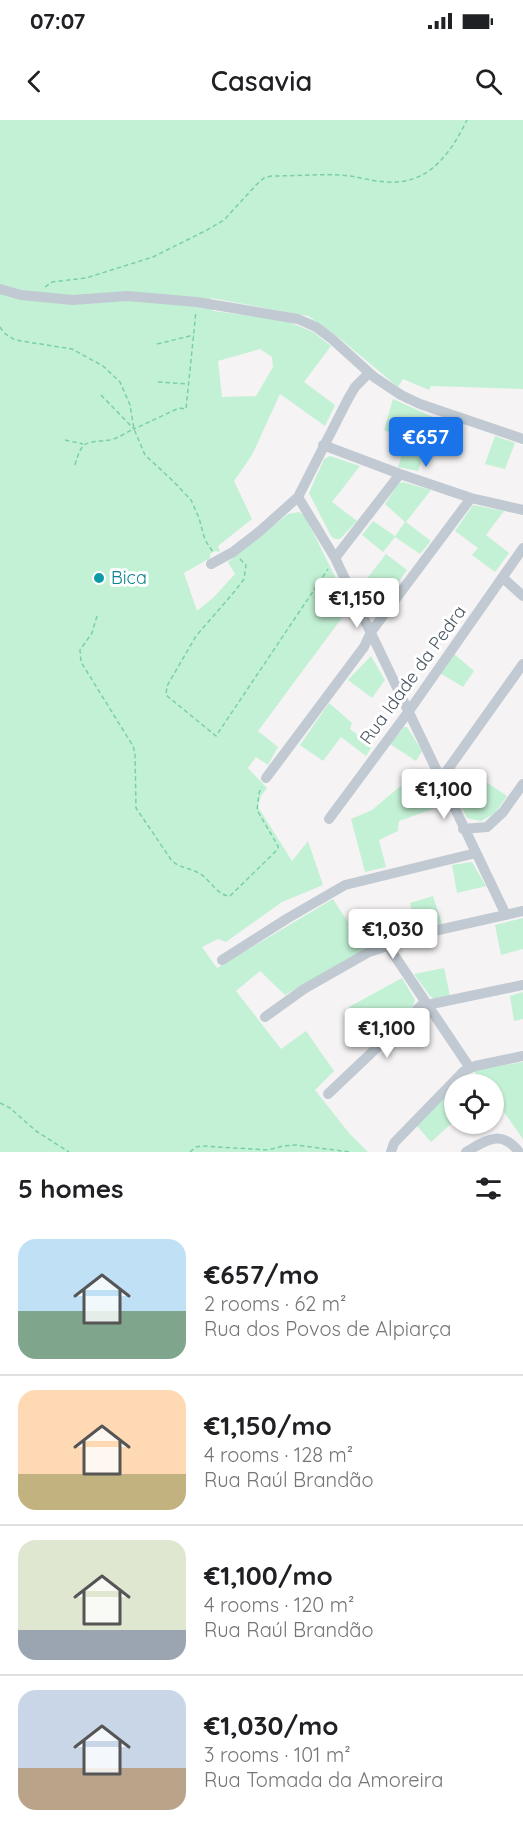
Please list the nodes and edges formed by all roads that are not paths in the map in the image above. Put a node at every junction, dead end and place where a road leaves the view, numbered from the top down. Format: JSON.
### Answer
{"nodes":[{"id":1,"x":0,"y":289,"type":"edge"},
{"id":2,"x":369,"y":373,"type":"junction"},
{"id":3,"x":523,"y":439,"type":"edge"},
{"id":4,"x":323,"y":445,"type":"junction"},
{"id":5,"x":400,"y":474,"type":"junction"},
{"id":6,"x":298,"y":497,"type":"junction"},
{"id":7,"x":471,"y":498,"type":"junction"},
{"id":8,"x":523,"y":510,"type":"edge"},
{"id":9,"x":523,"y":548,"type":"edge"},
{"id":10,"x":335,"y":558,"type":"junction"},
{"id":11,"x":211,"y":564,"type":"dead end"},
{"id":12,"x":502,"y":578,"type":"junction"},
{"id":13,"x":523,"y":596,"type":"edge"},
{"id":14,"x":371,"y":632,"type":"junction"},
{"id":15,"x":523,"y":664,"type":"edge"},
{"id":16,"x":409,"y":711,"type":"junction"},
{"id":17,"x":266,"y":778,"type":"road end"},
{"id":18,"x":441,"y":779,"type":"junction"},
{"id":19,"x":523,"y":784,"type":"edge"},
{"id":20,"x":329,"y":819,"type":"dead end"},
{"id":21,"x":463,"y":829,"type":"junction"},
{"id":22,"x":476,"y":853,"type":"junction"},
{"id":23,"x":523,"y":911,"type":"edge"},
{"id":24,"x":506,"y":915,"type":"junction"},
{"id":25,"x":388,"y":946,"type":"junction"},
{"id":26,"x":222,"y":960,"type":"dead end"},
{"id":27,"x":523,"y":985,"type":"edge"},
{"id":28,"x":426,"y":1004,"type":"junction"},
{"id":29,"x":265,"y":1017,"type":"dead end"},
{"id":30,"x":523,"y":1056,"type":"edge"},
{"id":31,"x":470,"y":1068,"type":"junction"},
{"id":32,"x":328,"y":1094,"type":"dead end"},
{"id":33,"x":391,"y":1152,"type":"edge"},
{"id":34,"x":466,"y":1152,"type":"edge"},
{"id":35,"x":519,"y":1152,"type":"edge"}],
"edges":[{"from":1,"to":2,"type":"street"},
{"from":2,"to":3,"type":"street"},
{"from":2,"to":4,"type":"street"},
{"from":4,"to":5,"type":"street"},
{"from":4,"to":6,"type":"street"},
{"from":5,"to":7,"type":"street"},
{"from":5,"to":10,"type":"street"},
{"from":6,"to":10,"type":"street"},
{"from":6,"to":11,"type":"street"},
{"from":7,"to":8,"type":"street"},
{"from":7,"to":14,"type":"street"},
{"from":9,"to":12,"type":"street","name":"Rua Idade da Pedra"},
{"from":10,"to":14,"type":"street"},
{"from":12,"to":13,"type":"street"},
{"from":12,"to":16,"type":"street","name":"Rua Idade da Pedra"},
{"from":14,"to":16,"type":"street"},
{"from":14,"to":17,"type":"street"},
{"from":15,"to":18,"type":"street"},
{"from":16,"to":18,"type":"street"},
{"from":16,"to":20,"type":"street","name":"Rua Idade da Pedra"},
{"from":18,"to":21,"type":"street"},
{"from":19,"to":21,"type":"street"},
{"from":21,"to":22,"type":"street"},
{"from":22,"to":24,"type":"street"},
{"from":22,"to":26,"type":"street"},
{"from":23,"to":24,"type":"street"},
{"from":24,"to":25,"type":"street"},
{"from":25,"to":28,"type":"street"},
{"from":25,"to":29,"type":"street"},
{"from":27,"to":28,"type":"street"},
{"from":28,"to":31,"type":"street"},
{"from":28,"to":32,"type":"street"},
{"from":30,"to":31,"type":"street"},
{"from":31,"to":33,"type":"street"},
{"from":34,"to":35,"type":"street"}]}
